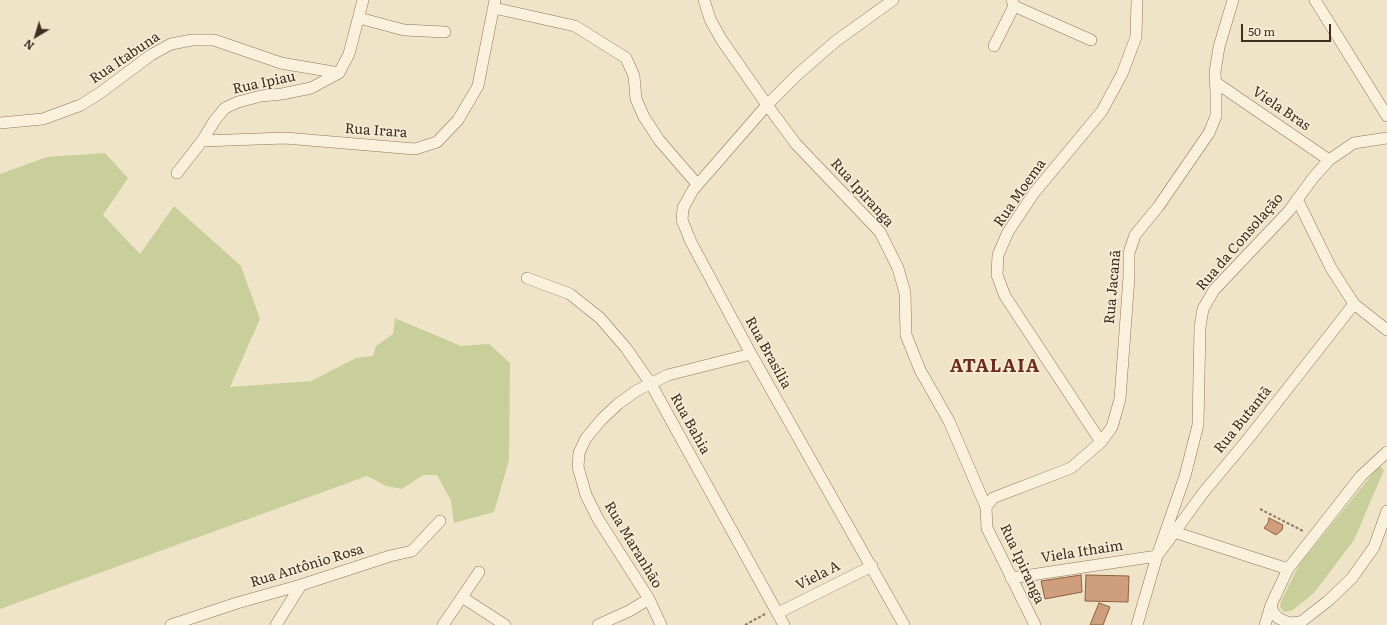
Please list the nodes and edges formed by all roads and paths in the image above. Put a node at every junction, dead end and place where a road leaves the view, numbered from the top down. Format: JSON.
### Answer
{"nodes":[{"id":1,"x":363,"y":0,"type":"edge"},
{"id":2,"x":704,"y":0,"type":"edge"},
{"id":3,"x":893,"y":0,"type":"edge"},
{"id":4,"x":1137,"y":0,"type":"edge"},
{"id":5,"x":1233,"y":0,"type":"edge"},
{"id":6,"x":1315,"y":0,"type":"edge"},
{"id":7,"x":1013,"y":3,"type":"edge"},
{"id":8,"x":494,"y":4,"type":"edge"},
{"id":9,"x":359,"y":18,"type":"junction"},
{"id":10,"x":445,"y":32,"type":"dead end"},
{"id":11,"x":1091,"y":40,"type":"dead end"},
{"id":12,"x":994,"y":46,"type":"dead end"},
{"id":13,"x":338,"y":73,"type":"junction"},
{"id":14,"x":1215,"y":82,"type":"junction"},
{"id":15,"x":767,"y":106,"type":"junction"},
{"id":16,"x":1387,"y":116,"type":"edge"},
{"id":17,"x":0,"y":123,"type":"edge"},
{"id":18,"x":1387,"y":138,"type":"edge"},
{"id":19,"x":202,"y":141,"type":"junction"},
{"id":20,"x":1329,"y":160,"type":"junction"},
{"id":21,"x":177,"y":172,"type":"dead end"},
{"id":22,"x":697,"y":184,"type":"junction"},
{"id":23,"x":1297,"y":199,"type":"junction"},
{"id":24,"x":527,"y":278,"type":"dead end"},
{"id":25,"x":1354,"y":304,"type":"junction"},
{"id":26,"x":1387,"y":330,"type":"edge"},
{"id":27,"x":751,"y":354,"type":"junction"},
{"id":28,"x":651,"y":384,"type":"junction"},
{"id":29,"x":1101,"y":442,"type":"junction"},
{"id":30,"x":1387,"y":452,"type":"edge"},
{"id":31,"x":986,"y":507,"type":"junction"},
{"id":32,"x":1260,"y":509,"type":"dead end"},
{"id":33,"x":1387,"y":511,"type":"edge"},
{"id":34,"x":440,"y":521,"type":"dead end"},
{"id":35,"x":1174,"y":532,"type":"junction"},
{"id":36,"x":1314,"y":536,"type":"junction"},
{"id":37,"x":1157,"y":556,"type":"junction"},
{"id":38,"x":872,"y":566,"type":"junction"},
{"id":39,"x":1288,"y":569,"type":"junction"},
{"id":40,"x":479,"y":572,"type":"dead end"},
{"id":41,"x":1011,"y":578,"type":"junction"},
{"id":42,"x":301,"y":585,"type":"junction"},
{"id":43,"x":462,"y":597,"type":"junction"},
{"id":44,"x":649,"y":600,"type":"junction"},
{"id":45,"x":1271,"y":605,"type":"junction"},
{"id":46,"x":776,"y":611,"type":"junction"},
{"id":47,"x":1298,"y":624,"type":"edge"},
{"id":48,"x":171,"y":625,"type":"edge"},
{"id":49,"x":276,"y":625,"type":"edge"},
{"id":50,"x":443,"y":625,"type":"edge"},
{"id":51,"x":505,"y":625,"type":"edge"},
{"id":52,"x":598,"y":625,"type":"edge"},
{"id":53,"x":661,"y":625,"type":"edge"},
{"id":54,"x":746,"y":625,"type":"edge"},
{"id":55,"x":784,"y":625,"type":"edge"},
{"id":56,"x":904,"y":625,"type":"edge"},
{"id":57,"x":1034,"y":625,"type":"edge"},
{"id":58,"x":1137,"y":625,"type":"edge"},
{"id":59,"x":1265,"y":625,"type":"edge"}],
"edges":[{"from":1,"to":9,"type":"street"},
{"from":2,"to":15,"type":"street","name":"Rua Ipiranga"},
{"from":3,"to":15,"type":"street","name":"Rua Brasília"},
{"from":4,"to":29,"type":"street","name":"Rua Moema"},
{"from":5,"to":14,"type":"street","name":"Rua Jacanã"},
{"from":6,"to":16,"type":"street"},
{"from":7,"to":11,"type":"street"},
{"from":7,"to":12,"type":"street"},
{"from":8,"to":19,"type":"street","name":"Rua Irara"},
{"from":8,"to":22,"type":"street"},
{"from":9,"to":10,"type":"street"},
{"from":9,"to":13,"type":"street"},
{"from":13,"to":17,"type":"street","name":"Rua Itabuna"},
{"from":13,"to":19,"type":"street","name":"Rua Ipiau"},
{"from":14,"to":20,"type":"street","name":"Viela Bras"},
{"from":14,"to":29,"type":"street","name":"Rua Jacanã"},
{"from":15,"to":22,"type":"street","name":"Rua Brasília"},
{"from":15,"to":31,"type":"street","name":"Rua Ipiranga"},
{"from":18,"to":20,"type":"street","name":"Rua da Consolação"},
{"from":19,"to":21,"type":"street","name":"Rua Ipiau"},
{"from":20,"to":23,"type":"street","name":"Rua da Consolação"},
{"from":22,"to":27,"type":"street","name":"Rua Brasília"},
{"from":23,"to":25,"type":"street"},
{"from":23,"to":37,"type":"street","name":"Rua da Consolação"},
{"from":24,"to":28,"type":"street","name":"Rua Bahia"},
{"from":25,"to":26,"type":"street"},
{"from":25,"to":35,"type":"street","name":"Rua Butantã"},
{"from":27,"to":28,"type":"street","name":"Rua Maranhão"},
{"from":27,"to":38,"type":"street","name":"Rua Brasília"},
{"from":28,"to":44,"type":"street","name":"Rua Maranhão"},
{"from":28,"to":46,"type":"street","name":"Rua Bahia"},
{"from":29,"to":31,"type":"street","name":"Rua Jacanã"},
{"from":30,"to":36,"type":"street"},
{"from":31,"to":41,"type":"street","name":"Rua Ipiranga"},
{"from":32,"to":36,"type":"path"},
{"from":33,"to":47,"type":"street"},
{"from":34,"to":42,"type":"street","name":"Rua Antônio Rosa"},
{"from":35,"to":37,"type":"street","name":"Rua Butantã"},
{"from":35,"to":39,"type":"street"},
{"from":36,"to":39,"type":"street"},
{"from":37,"to":41,"type":"street","name":"Viela Ithaim"},
{"from":37,"to":58,"type":"street","name":"Rua da Consolação"},
{"from":38,"to":46,"type":"street","name":"Viela A"},
{"from":38,"to":56,"type":"street","name":"Rua Brasília"},
{"from":39,"to":45,"type":"street"},
{"from":40,"to":43,"type":"street"},
{"from":41,"to":57,"type":"street","name":"Rua Ipiranga"},
{"from":42,"to":48,"type":"street","name":"Rua Antônio Rosa"},
{"from":42,"to":49,"type":"street"},
{"from":43,"to":50,"type":"street"},
{"from":43,"to":51,"type":"street"},
{"from":44,"to":52,"type":"street"},
{"from":44,"to":53,"type":"street","name":"Rua Maranhão"},
{"from":45,"to":47,"type":"street"},
{"from":45,"to":59,"type":"street"},
{"from":46,"to":54,"type":"path"},
{"from":46,"to":55,"type":"street","name":"Rua Bahia"}]}
